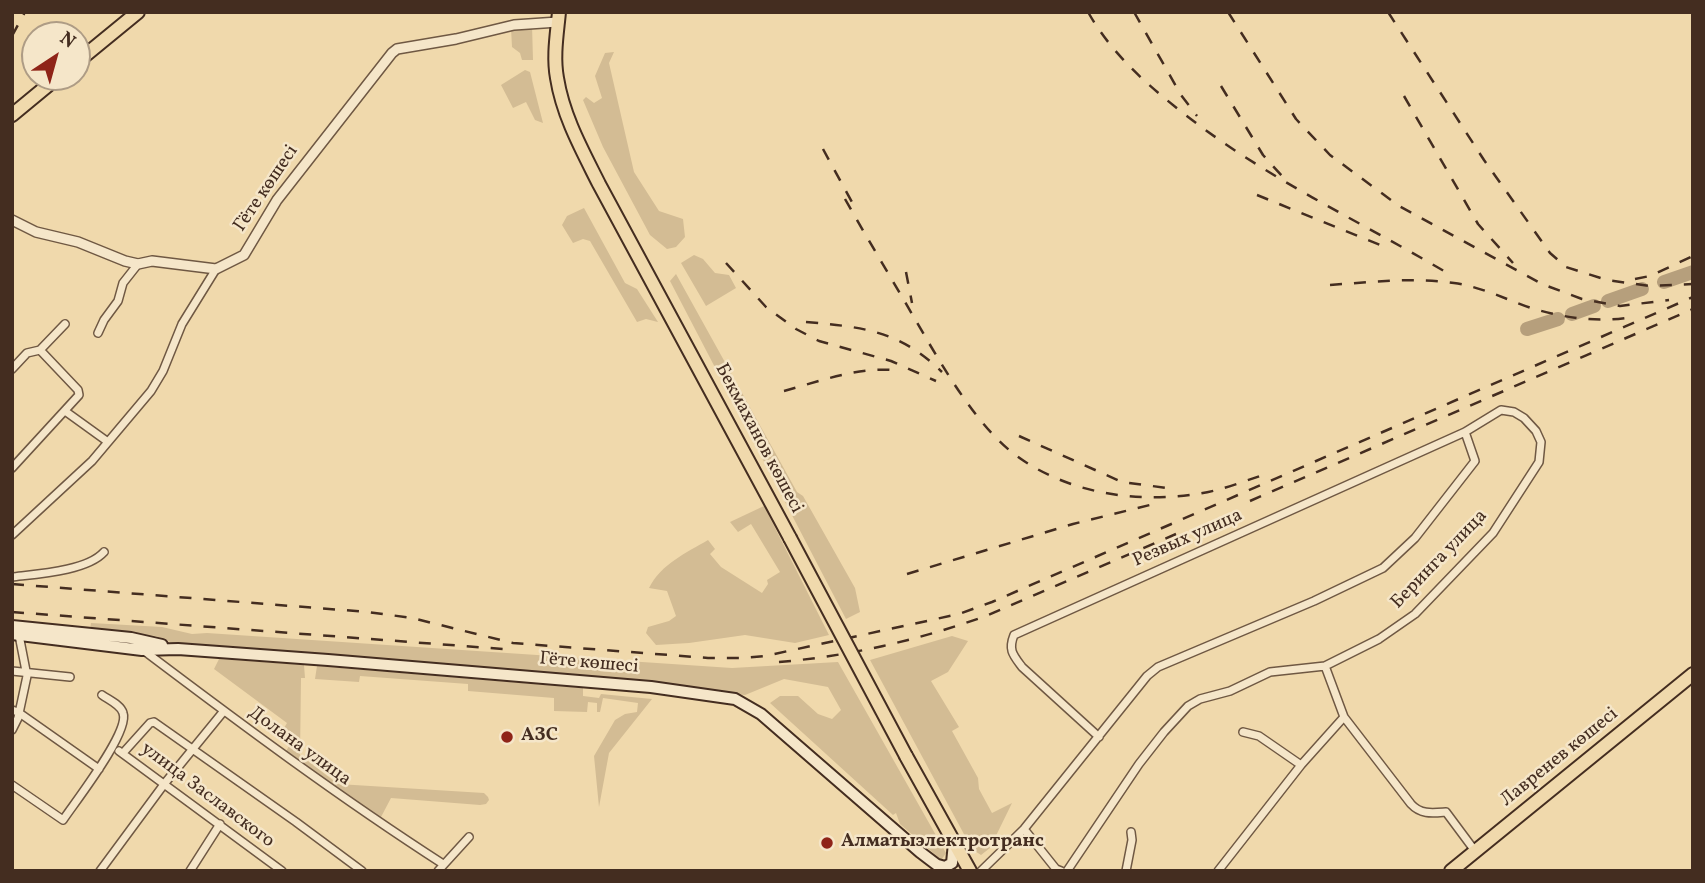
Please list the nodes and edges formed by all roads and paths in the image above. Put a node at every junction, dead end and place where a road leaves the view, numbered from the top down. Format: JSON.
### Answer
{"nodes":[{"id":1,"x":138,"y":12,"type":"edge"},
{"id":2,"x":559,"y":17,"type":"edge"},
{"id":3,"x":91,"y":51,"type":"edge"},
{"id":4,"x":41,"y":91,"type":"edge"},
{"id":5,"x":12,"y":115,"type":"edge"},
{"id":6,"x":12,"y":220,"type":"edge"},
{"id":7,"x":138,"y":264,"type":"junction"},
{"id":8,"x":216,"y":270,"type":"junction"},
{"id":9,"x":65,"y":324,"type":"dead end"},
{"id":10,"x":98,"y":333,"type":"dead end"},
{"id":11,"x":40,"y":350,"type":"junction"},
{"id":12,"x":12,"y":369,"type":"edge"},
{"id":13,"x":1501,"y":410,"type":"joint"},
{"id":14,"x":65,"y":411,"type":"junction"},
{"id":15,"x":1465,"y":432,"type":"junction"},
{"id":16,"x":108,"y":442,"type":"junction"},
{"id":17,"x":12,"y":468,"type":"edge"},
{"id":18,"x":12,"y":535,"type":"edge"},
{"id":19,"x":104,"y":552,"type":"dead end"},
{"id":20,"x":12,"y":577,"type":"edge"},
{"id":21,"x":15,"y":632,"type":"edge"},
{"id":22,"x":178,"y":649,"type":"junction"},
{"id":23,"x":142,"y":650,"type":"junction"},
{"id":24,"x":1325,"y":666,"type":"junction"},
{"id":25,"x":12,"y":671,"type":"edge"},
{"id":26,"x":27,"y":673,"type":"junction"},
{"id":27,"x":1693,"y":674,"type":"edge"},
{"id":28,"x":70,"y":677,"type":"dead end"},
{"id":29,"x":102,"y":695,"type":"dead end"},
{"id":30,"x":15,"y":711,"type":"edge"},
{"id":31,"x":223,"y":712,"type":"junction"},
{"id":32,"x":1343,"y":718,"type":"junction"},
{"id":33,"x":12,"y":730,"type":"edge"},
{"id":34,"x":1243,"y":732,"type":"dead end"},
{"id":35,"x":1099,"y":737,"type":"junction"},
{"id":36,"x":113,"y":747,"type":"junction"},
{"id":37,"x":191,"y":750,"type":"junction"},
{"id":38,"x":123,"y":753,"type":"junction"},
{"id":39,"x":1301,"y":765,"type":"junction"},
{"id":40,"x":100,"y":769,"type":"junction"},
{"id":41,"x":165,"y":783,"type":"junction"},
{"id":42,"x":12,"y":785,"type":"edge"},
{"id":43,"x":220,"y":824,"type":"junction"},
{"id":44,"x":1024,"y":829,"type":"junction"},
{"id":45,"x":1131,"y":832,"type":"dead end"},
{"id":46,"x":469,"y":837,"type":"dead end"},
{"id":47,"x":954,"y":843,"type":"junction"},
{"id":48,"x":1475,"y":851,"type":"junction"},
{"id":49,"x":443,"y":864,"type":"junction"},
{"id":50,"x":941,"y":868,"type":"edge"},
{"id":51,"x":276,"y":869,"type":"edge"},
{"id":52,"x":100,"y":871,"type":"edge"},
{"id":53,"x":190,"y":871,"type":"edge"},
{"id":54,"x":362,"y":871,"type":"edge"},
{"id":55,"x":438,"y":871,"type":"edge"},
{"id":56,"x":970,"y":871,"type":"edge"},
{"id":57,"x":981,"y":871,"type":"edge"},
{"id":58,"x":1061,"y":871,"type":"edge"},
{"id":59,"x":1067,"y":871,"type":"edge"},
{"id":60,"x":1126,"y":871,"type":"edge"},
{"id":61,"x":1218,"y":871,"type":"edge"},
{"id":62,"x":1451,"y":871,"type":"edge"}],
"edges":[{"from":1,"to":3,"type":"main road"},
{"from":2,"to":8,"type":"street","name":"Гёте көшесі"},
{"from":2,"to":47,"type":"main road","name":"Бекмаханов көшесі","bridge":true},
{"from":4,"to":5,"type":"main road"},
{"from":6,"to":7,"type":"street"},
{"from":7,"to":8,"type":"street"},
{"from":7,"to":10,"type":"street"},
{"from":8,"to":16,"type":"street","name":"Гёте көшесі"},
{"from":9,"to":11,"type":"street"},
{"from":11,"to":12,"type":"street"},
{"from":11,"to":14,"type":"street"},
{"from":13,"to":15,"type":"street","name":"Резвых улица"},
{"from":13,"to":24,"type":"street","name":"Беринга улица"},
{"from":14,"to":16,"type":"street"},
{"from":14,"to":17,"type":"street"},
{"from":15,"to":35,"type":"street","name":"Беринга улица"},
{"from":15,"to":35,"type":"street","name":"Резвых улица"},
{"from":16,"to":18,"type":"street","name":"Гёте көшесі"},
{"from":19,"to":20,"type":"street"},
{"from":21,"to":22,"type":"main road","name":"Гёте көшесі"},
{"from":21,"to":23,"type":"main road","name":"Гёте көшесі"},
{"from":21,"to":26,"type":"street"},
{"from":22,"to":23,"type":"main road","name":"Гёте көшесі"},
{"from":22,"to":50,"type":"main road","name":"Гёте көшесі"},
{"from":23,"to":31,"type":"street","name":"Долана улица"},
{"from":24,"to":32,"type":"street"},
{"from":24,"to":59,"type":"street","name":"Беринга улица"},
{"from":25,"to":26,"type":"street"},
{"from":26,"to":28,"type":"street"},
{"from":26,"to":30,"type":"street"},
{"from":27,"to":48,"type":"main road","name":"Лавренев көшесі"},
{"from":29,"to":36,"type":"street"},
{"from":30,"to":33,"type":"street"},
{"from":30,"to":40,"type":"street"},
{"from":31,"to":37,"type":"street"},
{"from":31,"to":49,"type":"street","name":"Долана улица"},
{"from":32,"to":39,"type":"street"},
{"from":32,"to":48,"type":"street"},
{"from":34,"to":39,"type":"street"},
{"from":35,"to":44,"type":"street","name":"Беринга улица"},
{"from":36,"to":38,"type":"street","name":"улица Заславского"},
{"from":36,"to":40,"type":"street"},
{"from":37,"to":38,"type":"street"},
{"from":37,"to":41,"type":"street"},
{"from":37,"to":54,"type":"street"},
{"from":38,"to":41,"type":"street","name":"улица Заславского"},
{"from":39,"to":61,"type":"street"},
{"from":40,"to":42,"type":"street"},
{"from":41,"to":43,"type":"street","name":"улица Заславского"},
{"from":41,"to":52,"type":"street"},
{"from":43,"to":51,"type":"street","name":"улица Заславского"},
{"from":43,"to":53,"type":"street"},
{"from":44,"to":57,"type":"street","name":"Беринга улица"},
{"from":44,"to":58,"type":"street"},
{"from":45,"to":60,"type":"street"},
{"from":46,"to":49,"type":"street"},
{"from":47,"to":50,"type":"main road"},
{"from":47,"to":56,"type":"main road","name":"Бекмаханов көшесі"},
{"from":48,"to":62,"type":"main road","name":"Лавренев көшесі"},
{"from":49,"to":55,"type":"street"}]}
